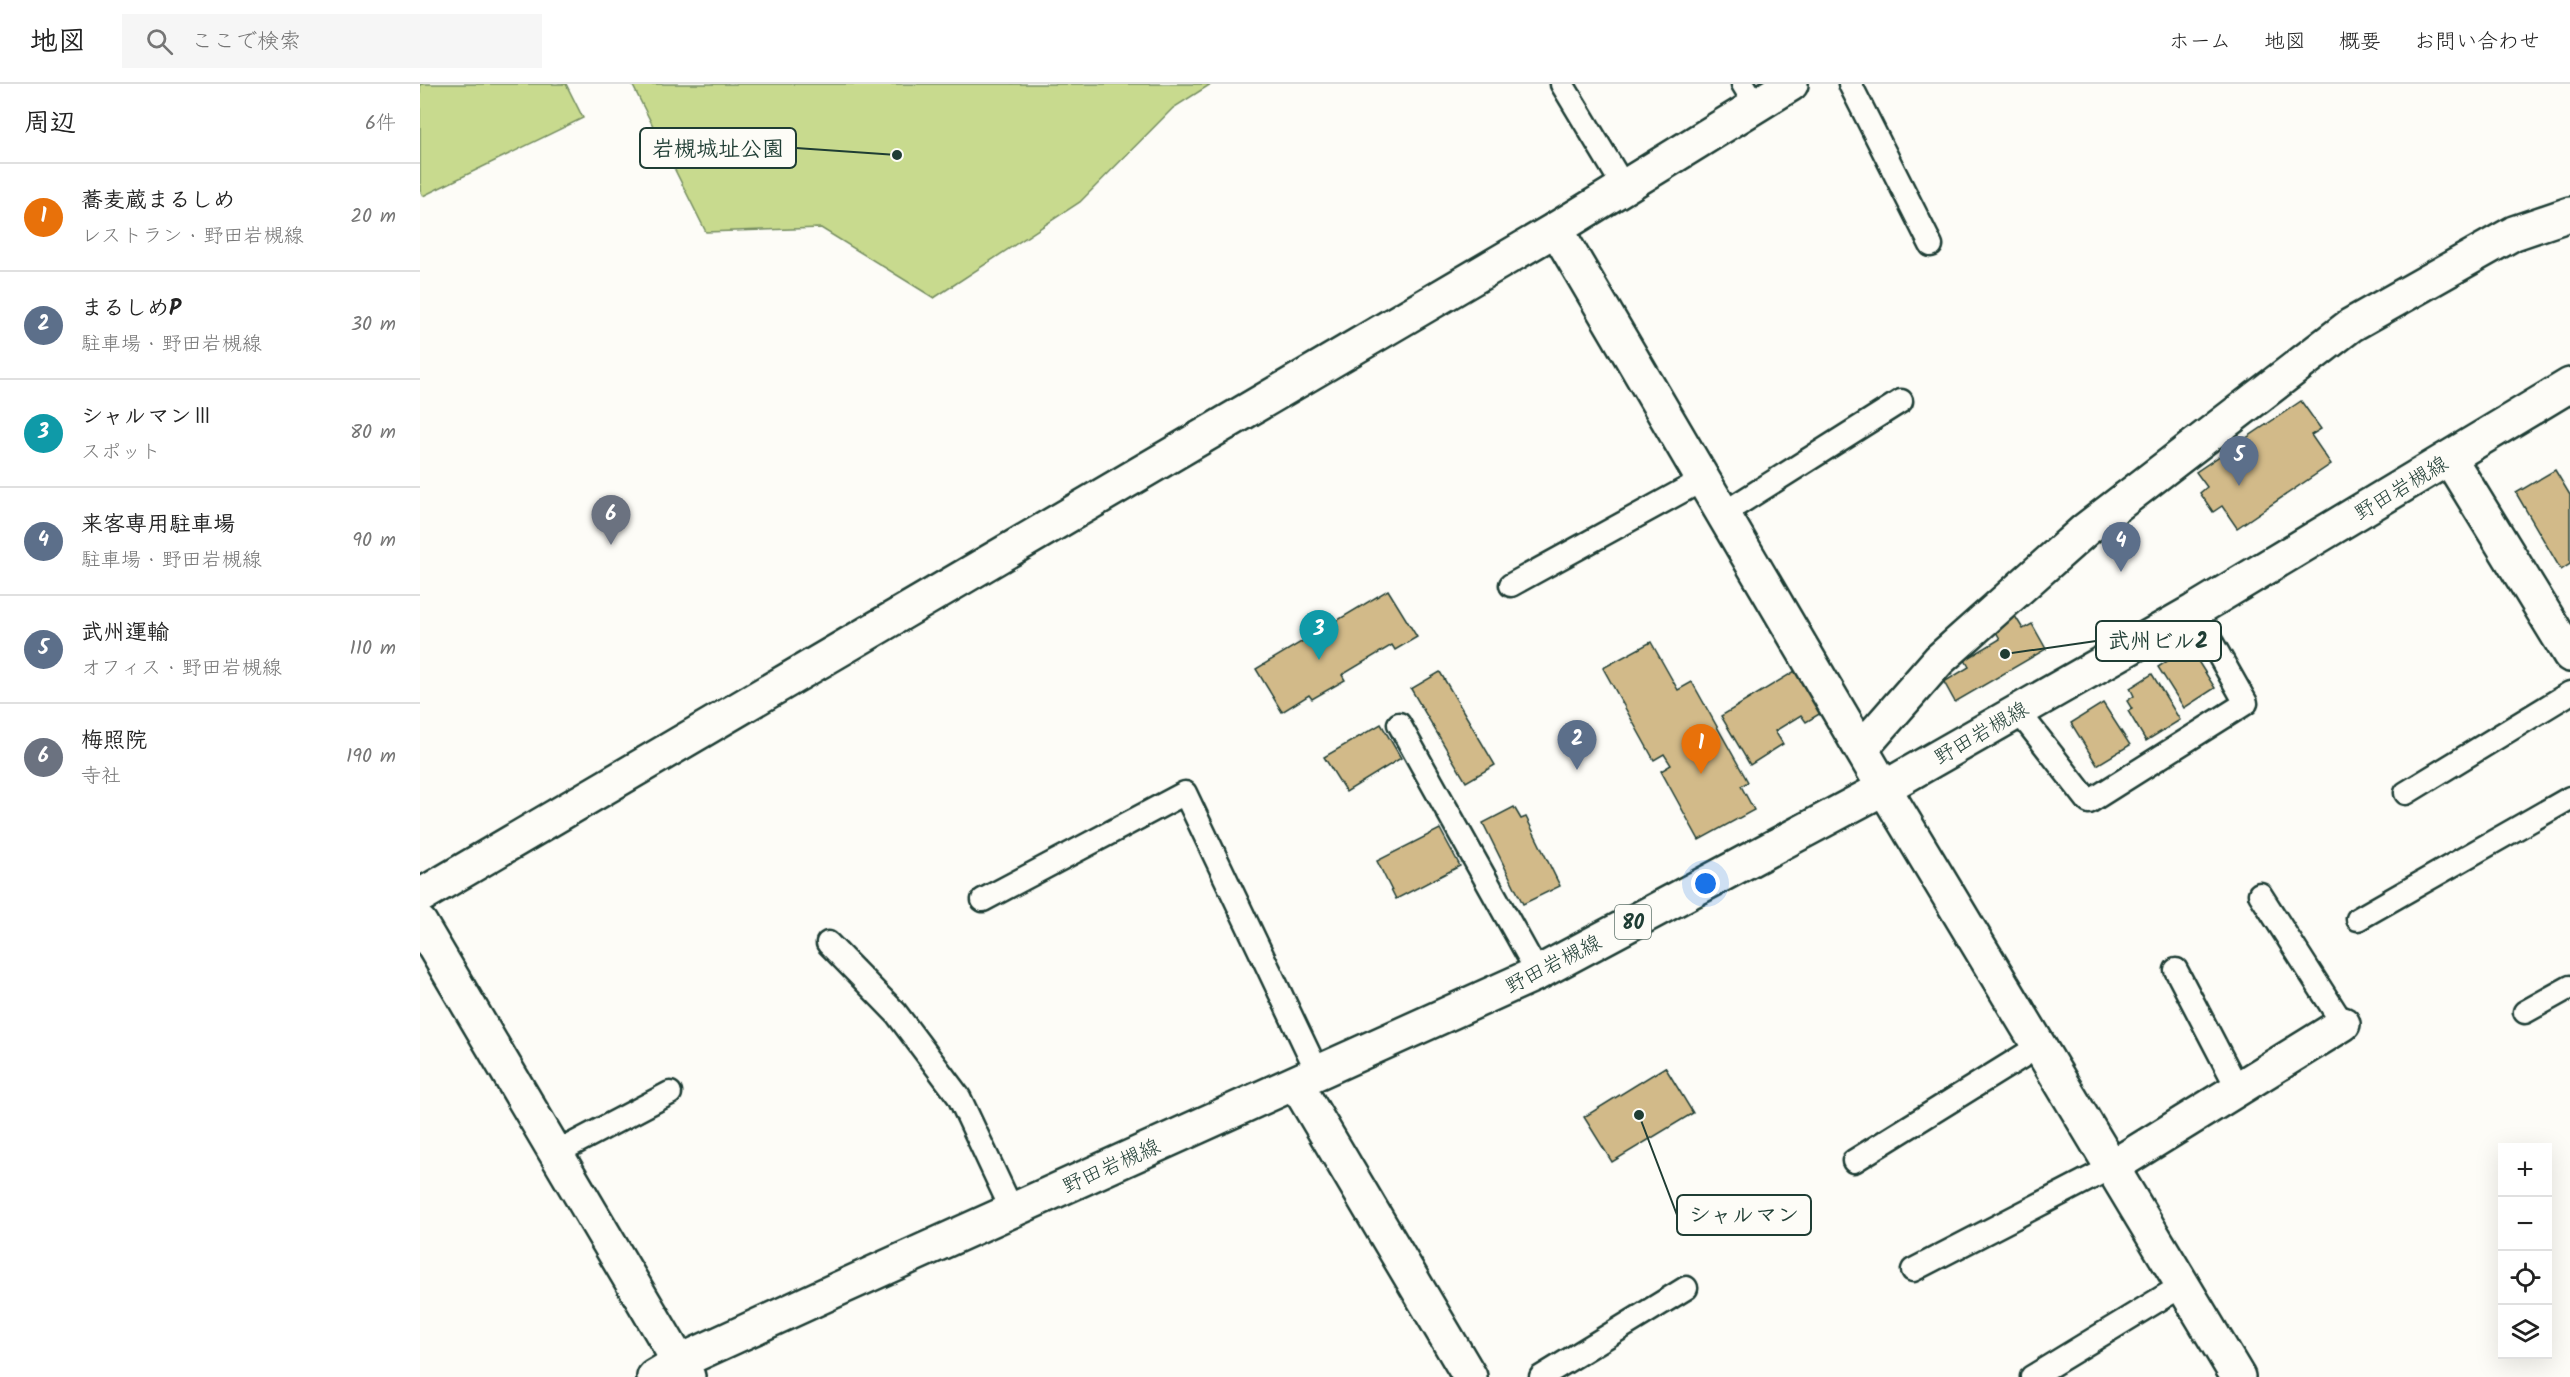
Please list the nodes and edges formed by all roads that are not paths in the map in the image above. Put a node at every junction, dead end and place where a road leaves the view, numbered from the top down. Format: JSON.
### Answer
{"nodes":[{"id":1,"x":1562,"y":84,"type":"edge"},
{"id":2,"x":1791,"y":84,"type":"edge"},
{"id":3,"x":1850,"y":84,"type":"edge"},
{"id":4,"x":1749,"y":95,"type":"edge"},
{"id":5,"x":1624,"y":187,"type":"junction"},
{"id":6,"x":2570,"y":214,"type":"edge"},
{"id":7,"x":1556,"y":229,"type":"junction"},
{"id":8,"x":1931,"y":245,"type":"dead end"},
{"id":9,"x":2570,"y":385,"type":"edge"},
{"id":10,"x":1901,"y":401,"type":"dead end"},
{"id":11,"x":2450,"y":459,"type":"junction"},
{"id":12,"x":1704,"y":479,"type":"junction"},
{"id":13,"x":1724,"y":513,"type":"junction"},
{"id":14,"x":1511,"y":585,"type":"dead end"},
{"id":15,"x":2194,"y":611,"type":"junction"},
{"id":16,"x":2570,"y":655,"type":"edge"},
{"id":17,"x":2570,"y":693,"type":"edge"},
{"id":18,"x":2018,"y":711,"type":"junction"},
{"id":19,"x":1399,"y":724,"type":"dead end"},
{"id":20,"x":1862,"y":748,"type":"junction"},
{"id":21,"x":1884,"y":788,"type":"junction"},
{"id":22,"x":2406,"y":793,"type":"dead end"},
{"id":23,"x":2570,"y":798,"type":"edge"},
{"id":24,"x":2260,"y":894,"type":"dead end"},
{"id":25,"x":420,"y":896,"type":"edge"},
{"id":26,"x":983,"y":900,"type":"dead end"},
{"id":27,"x":2358,"y":919,"type":"dead end"},
{"id":28,"x":420,"y":923,"type":"edge"},
{"id":29,"x":828,"y":943,"type":"dead end"},
{"id":30,"x":2176,"y":970,"type":"dead end"},
{"id":31,"x":1538,"y":973,"type":"junction"},
{"id":32,"x":2570,"y":987,"type":"edge"},
{"id":33,"x":2525,"y":1012,"type":"dead end"},
{"id":34,"x":2343,"y":1024,"type":"joint"},
{"id":35,"x":2039,"y":1046,"type":"junction"},
{"id":36,"x":1307,"y":1078,"type":"junction"},
{"id":37,"x":2238,"y":1089,"type":"junction"},
{"id":38,"x":670,"y":1093,"type":"dead end"},
{"id":39,"x":556,"y":1153,"type":"junction"},
{"id":40,"x":1854,"y":1161,"type":"dead end"},
{"id":41,"x":2112,"y":1167,"type":"junction"},
{"id":42,"x":1012,"y":1210,"type":"junction"},
{"id":43,"x":1912,"y":1270,"type":"dead end"},
{"id":44,"x":2182,"y":1285,"type":"junction"},
{"id":45,"x":1686,"y":1288,"type":"dead end"},
{"id":46,"x":674,"y":1372,"type":"edge"},
{"id":47,"x":1470,"y":1377,"type":"edge"},
{"id":48,"x":1541,"y":1377,"type":"edge"},
{"id":49,"x":2032,"y":1377,"type":"edge"},
{"id":50,"x":2238,"y":1377,"type":"edge"}],
"edges":[{"from":1,"to":5,"type":"lane"},
{"from":2,"to":4,"type":"street"},
{"from":3,"to":8,"type":"lane"},
{"from":4,"to":5,"type":"street"},
{"from":5,"to":7,"type":"street"},
{"from":6,"to":20,"type":"street"},
{"from":7,"to":12,"type":"street"},
{"from":7,"to":25,"type":"street"},
{"from":9,"to":11,"type":"street","name":"野田岩槻線","number":"80"},
{"from":10,"to":13,"type":"lane"},
{"from":11,"to":15,"type":"street","name":"野田岩槻線","number":"80"},
{"from":11,"to":16,"type":"street"},
{"from":12,"to":13,"type":"street"},
{"from":12,"to":14,"type":"lane"},
{"from":13,"to":20,"type":"street"},
{"from":15,"to":18,"type":"street","name":"野田岩槻線","number":"80"},
{"from":15,"to":18,"type":"lane"},
{"from":17,"to":22,"type":"lane"},
{"from":18,"to":21,"type":"street","name":"野田岩槻線","number":"80"},
{"from":19,"to":31,"type":"lane"},
{"from":20,"to":21,"type":"street"},
{"from":21,"to":31,"type":"street","name":"野田岩槻線","number":"80"},
{"from":21,"to":35,"type":"street"},
{"from":23,"to":27,"type":"lane"},
{"from":24,"to":34,"type":"lane"},
{"from":26,"to":36,"type":"lane"},
{"from":28,"to":39,"type":"street"},
{"from":29,"to":42,"type":"lane"},
{"from":30,"to":37,"type":"lane"},
{"from":31,"to":36,"type":"street","name":"野田岩槻線","number":"80"},
{"from":32,"to":33,"type":"lane"},
{"from":34,"to":37,"type":"street"},
{"from":35,"to":40,"type":"lane"},
{"from":35,"to":41,"type":"street"},
{"from":36,"to":42,"type":"street","name":"野田岩槻線","number":"80"},
{"from":36,"to":47,"type":"street"},
{"from":37,"to":41,"type":"street"},
{"from":38,"to":39,"type":"lane"},
{"from":39,"to":46,"type":"street"},
{"from":41,"to":43,"type":"lane"},
{"from":41,"to":44,"type":"street"},
{"from":42,"to":46,"type":"street","name":"野田岩槻線","number":"80"},
{"from":44,"to":49,"type":"lane"},
{"from":44,"to":50,"type":"street"},
{"from":45,"to":48,"type":"lane"}]}
